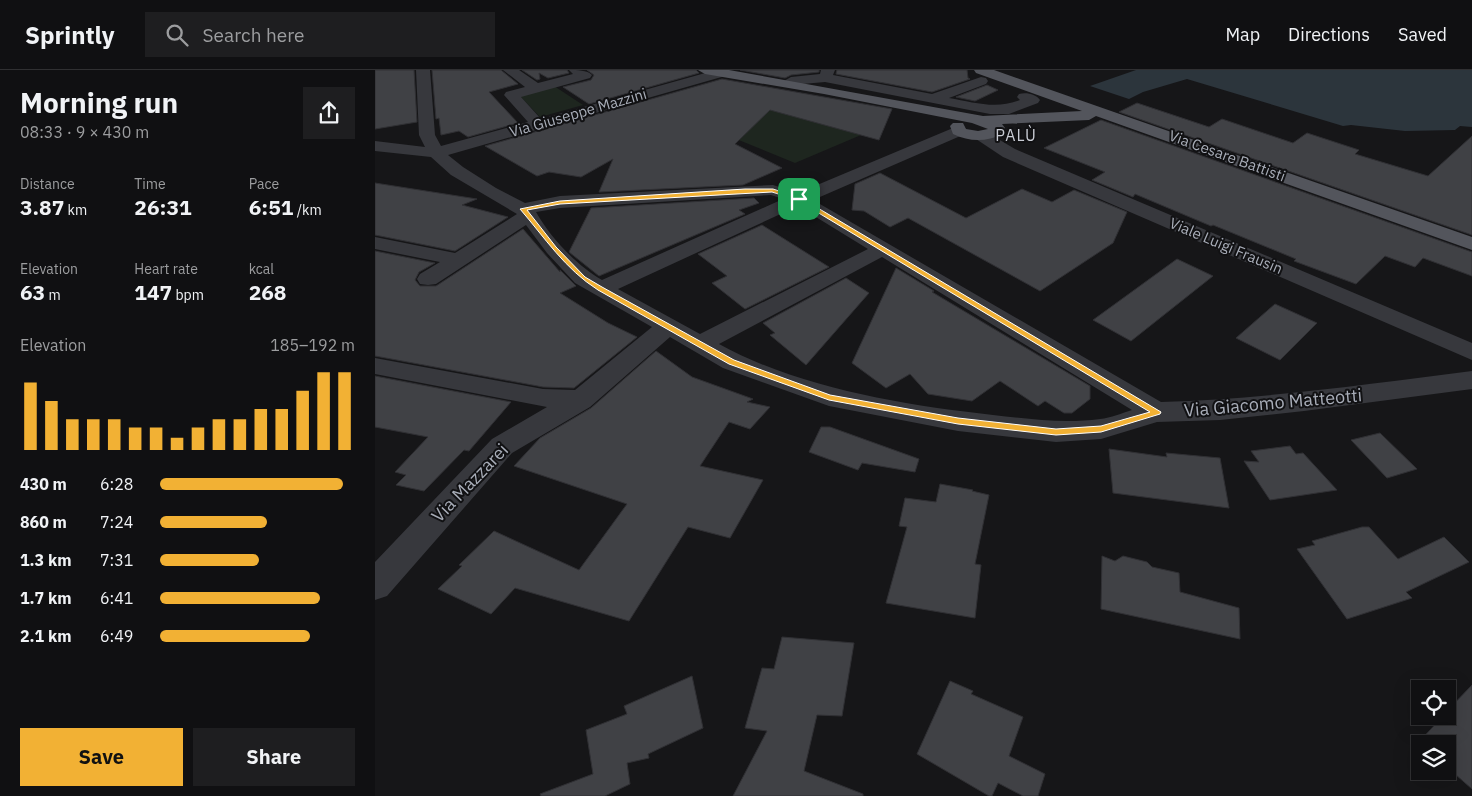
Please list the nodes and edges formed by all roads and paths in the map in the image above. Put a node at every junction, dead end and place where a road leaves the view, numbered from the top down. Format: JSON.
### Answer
{"nodes":[{"id":1,"x":423,"y":70,"type":"edge"},
{"id":2,"x":510,"y":70,"type":"edge"},
{"id":3,"x":576,"y":70,"type":"edge"},
{"id":4,"x":713,"y":72,"type":"edge"},
{"id":5,"x":827,"y":74,"type":"edge"},
{"id":6,"x":873,"y":74,"type":"dead end"},
{"id":7,"x":981,"y":76,"type":"edge"},
{"id":8,"x":789,"y":82,"type":"junction"},
{"id":9,"x":847,"y":82,"type":"junction"},
{"id":10,"x":537,"y":88,"type":"junction"},
{"id":11,"x":1024,"y":97,"type":"dead end"},
{"id":12,"x":933,"y":99,"type":"junction"},
{"id":13,"x":898,"y":104,"type":"junction"},
{"id":14,"x":534,"y":120,"type":"dead end"},
{"id":15,"x":1144,"y":127,"type":"junction"},
{"id":16,"x":959,"y":128,"type":"junction"},
{"id":17,"x":983,"y":128,"type":"junction"},
{"id":18,"x":375,"y":146,"type":"edge"},
{"id":19,"x":436,"y":153,"type":"junction"},
{"id":20,"x":799,"y":199,"type":"junction"},
{"id":21,"x":526,"y":212,"type":"junction"},
{"id":22,"x":1472,"y":244,"type":"edge"},
{"id":23,"x":380,"y":248,"type":"edge"},
{"id":24,"x":883,"y":249,"type":"junction"},
{"id":25,"x":459,"y":260,"type":"junction"},
{"id":26,"x":427,"y":279,"type":"dead end"},
{"id":27,"x":600,"y":289,"type":"junction"},
{"id":28,"x":668,"y":326,"type":"junction"},
{"id":29,"x":699,"y":344,"type":"junction"},
{"id":30,"x":1472,"y":352,"type":"edge"},
{"id":31,"x":375,"y":366,"type":"edge"},
{"id":32,"x":1472,"y":380,"type":"edge"},
{"id":33,"x":581,"y":400,"type":"junction"},
{"id":34,"x":1157,"y":412,"type":"junction"},
{"id":35,"x":375,"y":585,"type":"edge"}],
"edges":[{"from":1,"to":19,"type":"street"},
{"from":2,"to":10,"type":"street"},
{"from":3,"to":10,"type":"street"},
{"from":4,"to":8,"type":"main road"},
{"from":4,"to":19,"type":"street","name":"Via Giuseppe Mazzini"},
{"from":5,"to":8,"type":"street"},
{"from":5,"to":9,"type":"street"},
{"from":6,"to":9,"type":"street"},
{"from":7,"to":12,"type":"street"},
{"from":7,"to":15,"type":"main road","name":"Via Cesare Battisti"},
{"from":8,"to":13,"type":"main road"},
{"from":9,"to":12,"type":"street"},
{"from":10,"to":14,"type":"street"},
{"from":11,"to":12,"type":"street"},
{"from":13,"to":16,"type":"main road"},
{"from":13,"to":17,"type":"main road"},
{"from":15,"to":17,"type":"main road"},
{"from":15,"to":22,"type":"main road","name":"Via Cesare Battisti"},
{"from":16,"to":17,"type":"main road"},
{"from":16,"to":20,"type":"street"},
{"from":17,"to":30,"type":"street","name":"Viale Luigi Frausin"},
{"from":18,"to":19,"type":"street"},
{"from":19,"to":21,"type":"street"},
{"from":20,"to":21,"type":"street"},
{"from":20,"to":24,"type":"street"},
{"from":20,"to":27,"type":"street"},
{"from":21,"to":25,"type":"street"},
{"from":21,"to":27,"type":"street","name":"Via Giacomo Matteotti"},
{"from":23,"to":25,"type":"street"},
{"from":24,"to":29,"type":"street"},
{"from":24,"to":34,"type":"street"},
{"from":25,"to":26,"type":"street"},
{"from":27,"to":28,"type":"street","name":"Via Giacomo Matteotti"},
{"from":28,"to":29,"type":"street","name":"Via Giacomo Matteotti"},
{"from":28,"to":33,"type":"street","name":"Via Mazzarei"},
{"from":29,"to":34,"type":"street","name":"Via Giacomo Matteotti"},
{"from":31,"to":33,"type":"street"},
{"from":32,"to":34,"type":"street","name":"Via Giacomo Matteotti"},
{"from":33,"to":35,"type":"street","name":"Via Mazzarei"}]}
